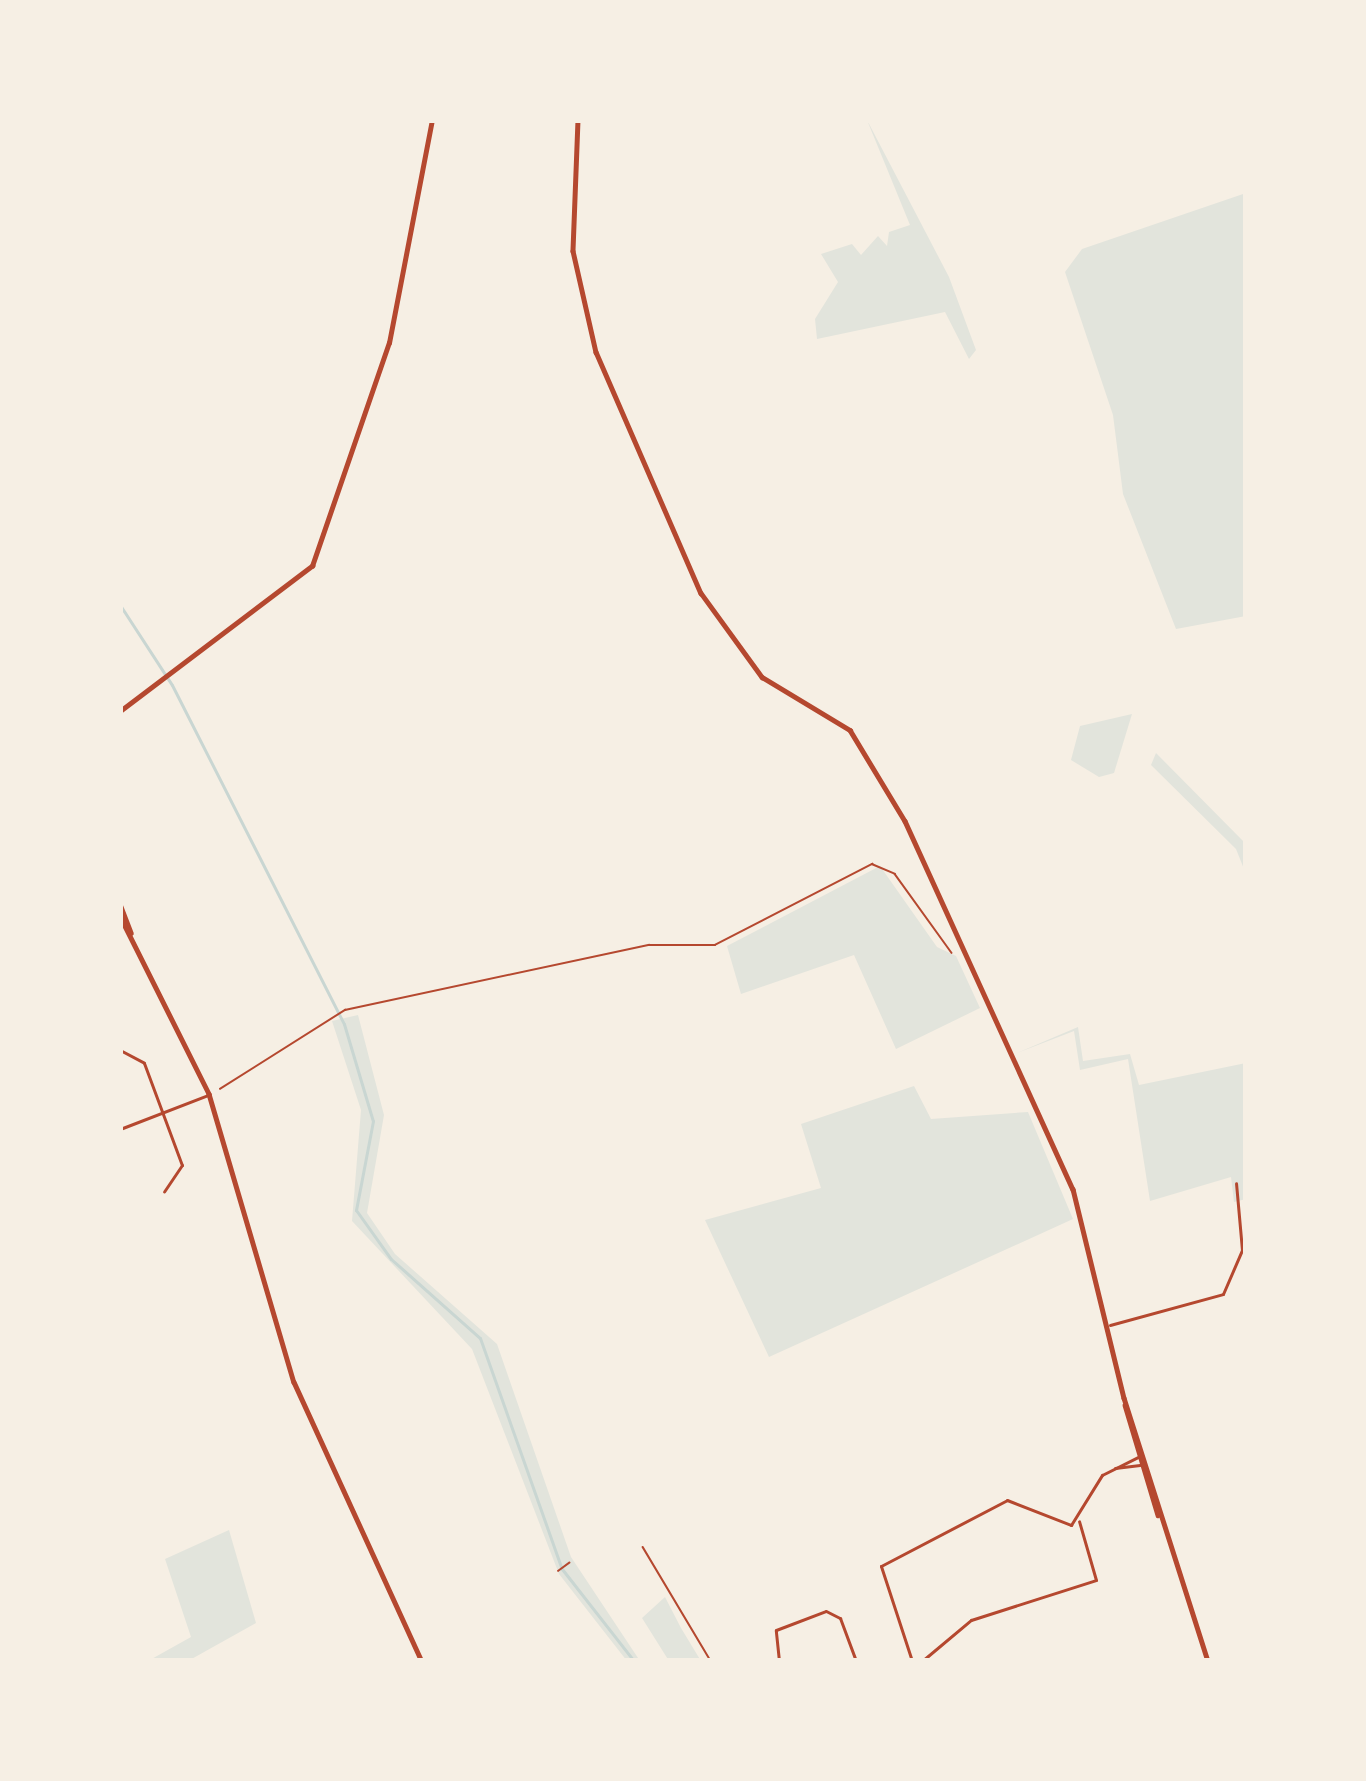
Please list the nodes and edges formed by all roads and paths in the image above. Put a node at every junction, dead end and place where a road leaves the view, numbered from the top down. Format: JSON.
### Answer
{"nodes":[{"id":1,"x":432,"y":120,"type":"edge"},
{"id":2,"x":578,"y":120,"type":"edge"},
{"id":3,"x":120,"y":711,"type":"edge"},
{"id":4,"x":120,"y":904,"type":"edge"},
{"id":5,"x":120,"y":916,"type":"edge"},
{"id":6,"x":136,"y":950,"type":"junction"},
{"id":7,"x":962,"y":950,"type":"junction"},
{"id":8,"x":120,"y":1050,"type":"edge"},
{"id":9,"x":212,"y":1093,"type":"junction"},
{"id":10,"x":166,"y":1114,"type":"junction"},
{"id":11,"x":120,"y":1129,"type":"edge"},
{"id":12,"x":1236,"y":1183,"type":"dead end"},
{"id":13,"x":164,"y":1192,"type":"dead end"},
{"id":14,"x":1106,"y":1326,"type":"junction"},
{"id":15,"x":1124,"y":1398,"type":"junction"},
{"id":16,"x":1136,"y":1456,"type":"junction"},
{"id":17,"x":1144,"y":1460,"type":"junction"},
{"id":18,"x":1139,"y":1467,"type":"junction"},
{"id":19,"x":1113,"y":1468,"type":"junction"},
{"id":20,"x":1079,"y":1520,"type":"junction"},
{"id":21,"x":1163,"y":1525,"type":"junction"},
{"id":22,"x":643,"y":1547,"type":"dead end"},
{"id":23,"x":569,"y":1563,"type":"dead end"},
{"id":24,"x":558,"y":1571,"type":"dead end"},
{"id":25,"x":422,"y":1661,"type":"edge"},
{"id":26,"x":711,"y":1661,"type":"edge"},
{"id":27,"x":779,"y":1661,"type":"edge"},
{"id":28,"x":856,"y":1661,"type":"edge"},
{"id":29,"x":912,"y":1661,"type":"edge"},
{"id":30,"x":922,"y":1661,"type":"edge"},
{"id":31,"x":1095,"y":1661,"type":"edge"},
{"id":32,"x":1107,"y":1661,"type":"edge"},
{"id":33,"x":1118,"y":1661,"type":"edge"},
{"id":34,"x":1136,"y":1661,"type":"edge"},
{"id":35,"x":1208,"y":1661,"type":"edge"}],
"edges":[{"from":1,"to":3,"type":"street"},
{"from":2,"to":7,"type":"street"},
{"from":4,"to":6,"type":"street"},
{"from":5,"to":6,"type":"street"},
{"from":6,"to":9,"type":"street"},
{"from":7,"to":9,"type":"path"},
{"from":7,"to":14,"type":"street"},
{"from":8,"to":10,"type":"street"},
{"from":9,"to":10,"type":"street"},
{"from":9,"to":25,"type":"street"},
{"from":10,"to":11,"type":"street"},
{"from":10,"to":13,"type":"street"},
{"from":12,"to":14,"type":"street"},
{"from":14,"to":15,"type":"street"},
{"from":15,"to":16,"type":"street"},
{"from":15,"to":17,"type":"street"},
{"from":16,"to":17,"type":"street"},
{"from":16,"to":18,"type":"street"},
{"from":16,"to":19,"type":"street"},
{"from":17,"to":18,"type":"street"},
{"from":17,"to":21,"type":"street"},
{"from":18,"to":19,"type":"street"},
{"from":18,"to":21,"type":"street"},
{"from":19,"to":20,"type":"street"},
{"from":20,"to":29,"type":"street"},
{"from":20,"to":30,"type":"street"},
{"from":21,"to":35,"type":"street"},
{"from":22,"to":26,"type":"path"},
{"from":23,"to":24,"type":"path"},
{"from":27,"to":28,"type":"street"},
{"from":31,"to":32,"type":"street"},
{"from":33,"to":34,"type":"street"}]}
